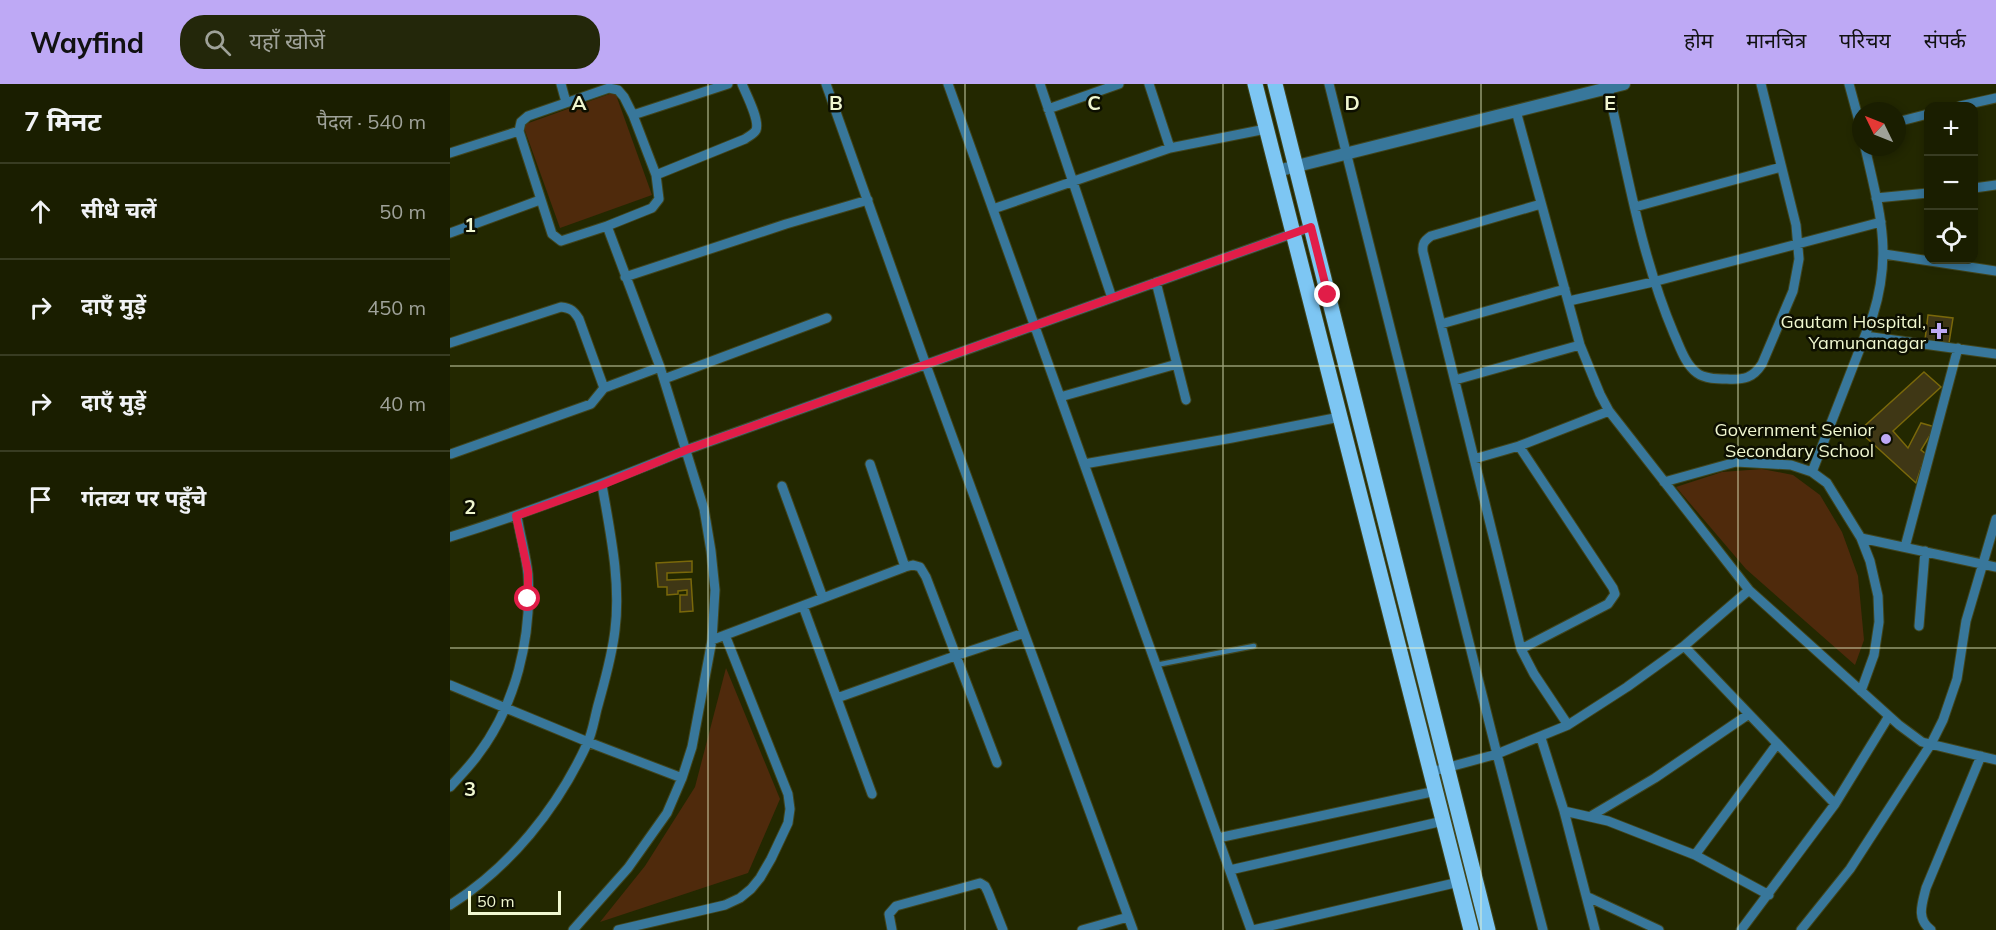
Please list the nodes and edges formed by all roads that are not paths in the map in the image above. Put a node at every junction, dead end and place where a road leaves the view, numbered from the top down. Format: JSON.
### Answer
{"nodes":[{"id":1,"x":561,"y":84,"type":"edge"},
{"id":2,"x":728,"y":84,"type":"edge"},
{"id":3,"x":742,"y":84,"type":"edge"},
{"id":4,"x":826,"y":84,"type":"edge"},
{"id":5,"x":948,"y":84,"type":"edge"},
{"id":6,"x":1040,"y":84,"type":"edge"},
{"id":7,"x":1119,"y":84,"type":"edge"},
{"id":8,"x":1149,"y":84,"type":"edge"},
{"id":9,"x":1255,"y":84,"type":"edge"},
{"id":10,"x":1275,"y":84,"type":"edge"},
{"id":11,"x":1329,"y":84,"type":"edge"},
{"id":12,"x":1624,"y":84,"type":"edge"},
{"id":13,"x":1761,"y":84,"type":"edge"},
{"id":14,"x":1850,"y":84,"type":"edge"},
{"id":15,"x":1608,"y":88,"type":"junction"},
{"id":16,"x":1996,"y":98,"type":"edge"},
{"id":17,"x":566,"y":102,"type":"junction"},
{"id":18,"x":1854,"y":102,"type":"edge"},
{"id":19,"x":1978,"y":102,"type":"edge"},
{"id":20,"x":1048,"y":109,"type":"junction"},
{"id":21,"x":1516,"y":111,"type":"junction"},
{"id":22,"x":633,"y":115,"type":"junction"},
{"id":23,"x":1924,"y":115,"type":"edge"},
{"id":24,"x":1906,"y":120,"type":"edge"},
{"id":25,"x":1266,"y":129,"type":"junction"},
{"id":26,"x":519,"y":131,"type":"junction"},
{"id":27,"x":1170,"y":148,"type":"junction"},
{"id":28,"x":450,"y":153,"type":"edge"},
{"id":29,"x":1345,"y":154,"type":"junction"},
{"id":30,"x":1867,"y":156,"type":"edge"},
{"id":31,"x":1296,"y":166,"type":"junction"},
{"id":32,"x":1781,"y":167,"type":"junction"},
{"id":33,"x":1277,"y":171,"type":"junction"},
{"id":34,"x":656,"y":175,"type":"junction"},
{"id":35,"x":1073,"y":182,"type":"junction"},
{"id":36,"x":1996,"y":185,"type":"edge"},
{"id":37,"x":1978,"y":187,"type":"edge"},
{"id":38,"x":1924,"y":193,"type":"edge"},
{"id":39,"x":1876,"y":198,"type":"junction"},
{"id":40,"x":540,"y":200,"type":"junction"},
{"id":41,"x":868,"y":200,"type":"junction"},
{"id":42,"x":1541,"y":204,"type":"junction"},
{"id":43,"x":1635,"y":207,"type":"junction"},
{"id":44,"x":993,"y":209,"type":"junction"},
{"id":45,"x":1881,"y":222,"type":"junction"},
{"id":46,"x":607,"y":226,"type":"junction"},
{"id":47,"x":1311,"y":227,"type":"junction"},
{"id":48,"x":450,"y":233,"type":"edge"},
{"id":49,"x":1293,"y":233,"type":"junction"},
{"id":50,"x":1798,"y":245,"type":"junction"},
{"id":51,"x":1884,"y":254,"type":"junction"},
{"id":52,"x":1996,"y":271,"type":"edge"},
{"id":53,"x":625,"y":277,"type":"junction"},
{"id":54,"x":1156,"y":282,"type":"junction"},
{"id":55,"x":1653,"y":282,"type":"junction"},
{"id":56,"x":1565,"y":289,"type":"junction"},
{"id":57,"x":1113,"y":298,"type":"junction"},
{"id":58,"x":1569,"y":301,"type":"junction"},
{"id":59,"x":828,"y":318,"type":"dead end"},
{"id":60,"x":1441,"y":324,"type":"junction"},
{"id":61,"x":1035,"y":326,"type":"junction"},
{"id":62,"x":1865,"y":336,"type":"junction"},
{"id":63,"x":450,"y":343,"type":"edge"},
{"id":64,"x":1580,"y":345,"type":"junction"},
{"id":65,"x":1958,"y":348,"type":"junction"},
{"id":66,"x":1996,"y":354,"type":"edge"},
{"id":67,"x":926,"y":364,"type":"junction"},
{"id":68,"x":1177,"y":364,"type":"junction"},
{"id":69,"x":660,"y":366,"type":"junction"},
{"id":70,"x":664,"y":380,"type":"junction"},
{"id":71,"x":1455,"y":380,"type":"junction"},
{"id":72,"x":604,"y":388,"type":"junction"},
{"id":73,"x":1060,"y":397,"type":"junction"},
{"id":74,"x":1186,"y":400,"type":"dead end"},
{"id":75,"x":1609,"y":411,"type":"junction"},
{"id":76,"x":1340,"y":417,"type":"junction"},
{"id":77,"x":1519,"y":446,"type":"junction"},
{"id":78,"x":686,"y":450,"type":"junction"},
{"id":79,"x":451,"y":454,"type":"edge"},
{"id":80,"x":1474,"y":459,"type":"junction"},
{"id":81,"x":870,"y":464,"type":"dead end"},
{"id":82,"x":1084,"y":464,"type":"junction"},
{"id":83,"x":1812,"y":471,"type":"junction"},
{"id":84,"x":1664,"y":482,"type":"junction"},
{"id":85,"x":602,"y":485,"type":"junction"},
{"id":86,"x":782,"y":486,"type":"dead end"},
{"id":87,"x":516,"y":516,"type":"junction"},
{"id":88,"x":1996,"y":519,"type":"edge"},
{"id":89,"x":450,"y":537,"type":"edge"},
{"id":90,"x":1861,"y":538,"type":"junction"},
{"id":91,"x":1905,"y":547,"type":"junction"},
{"id":92,"x":1925,"y":551,"type":"junction"},
{"id":93,"x":1983,"y":564,"type":"junction"},
{"id":94,"x":904,"y":567,"type":"junction"},
{"id":95,"x":1996,"y":567,"type":"edge"},
{"id":96,"x":1749,"y":590,"type":"junction"},
{"id":97,"x":823,"y":598,"type":"junction"},
{"id":98,"x":803,"y":606,"type":"junction"},
{"id":99,"x":1919,"y":626,"type":"dead end"},
{"id":100,"x":1024,"y":633,"type":"junction"},
{"id":101,"x":725,"y":635,"type":"junction"},
{"id":102,"x":712,"y":640,"type":"junction"},
{"id":103,"x":1254,"y":646,"type":"dead end"},
{"id":104,"x":1684,"y":646,"type":"junction"},
{"id":105,"x":1521,"y":649,"type":"junction"},
{"id":106,"x":955,"y":656,"type":"junction"},
{"id":107,"x":1156,"y":665,"type":"junction"},
{"id":108,"x":450,"y":685,"type":"edge"},
{"id":109,"x":1861,"y":691,"type":"junction"},
{"id":110,"x":837,"y":698,"type":"junction"},
{"id":111,"x":505,"y":708,"type":"junction"},
{"id":112,"x":1749,"y":714,"type":"junction"},
{"id":113,"x":1889,"y":716,"type":"junction"},
{"id":114,"x":1568,"y":725,"type":"junction"},
{"id":115,"x":1540,"y":738,"type":"junction"},
{"id":116,"x":588,"y":742,"type":"junction"},
{"id":117,"x":1777,"y":744,"type":"junction"},
{"id":118,"x":1931,"y":744,"type":"junction"},
{"id":119,"x":1497,"y":754,"type":"junction"},
{"id":120,"x":1981,"y":756,"type":"junction"},
{"id":121,"x":1996,"y":760,"type":"edge"},
{"id":122,"x":997,"y":764,"type":"dead end"},
{"id":123,"x":1447,"y":767,"type":"junction"},
{"id":124,"x":1431,"y":772,"type":"junction"},
{"id":125,"x":682,"y":778,"type":"junction"},
{"id":126,"x":450,"y":787,"type":"edge"},
{"id":127,"x":1436,"y":791,"type":"junction"},
{"id":128,"x":872,"y":794,"type":"dead end"},
{"id":129,"x":1835,"y":804,"type":"junction"},
{"id":130,"x":1564,"y":811,"type":"junction"},
{"id":131,"x":1592,"y":816,"type":"junction"},
{"id":132,"x":1443,"y":821,"type":"junction"},
{"id":133,"x":1218,"y":838,"type":"junction"},
{"id":134,"x":1695,"y":855,"type":"junction"},
{"id":135,"x":1230,"y":870,"type":"junction"},
{"id":136,"x":1459,"y":882,"type":"junction"},
{"id":137,"x":1769,"y":895,"type":"junction"},
{"id":138,"x":1588,"y":897,"type":"junction"},
{"id":139,"x":450,"y":905,"type":"edge"},
{"id":140,"x":1128,"y":917,"type":"junction"},
{"id":141,"x":573,"y":930,"type":"edge"},
{"id":142,"x":618,"y":930,"type":"edge"},
{"id":143,"x":892,"y":930,"type":"edge"},
{"id":144,"x":1003,"y":930,"type":"edge"},
{"id":145,"x":1082,"y":930,"type":"edge"},
{"id":146,"x":1133,"y":930,"type":"edge"},
{"id":147,"x":1252,"y":930,"type":"edge"},
{"id":148,"x":1472,"y":930,"type":"edge"},
{"id":149,"x":1488,"y":930,"type":"edge"},
{"id":150,"x":1543,"y":930,"type":"edge"},
{"id":151,"x":1595,"y":930,"type":"edge"},
{"id":152,"x":1659,"y":930,"type":"edge"},
{"id":153,"x":1741,"y":930,"type":"edge"},
{"id":154,"x":1801,"y":930,"type":"edge"},
{"id":155,"x":1931,"y":930,"type":"edge"}],
"edges":[{"from":1,"to":17,"type":"street"},
{"from":2,"to":22,"type":"street"},
{"from":3,"to":34,"type":"street"},
{"from":4,"to":41,"type":"street"},
{"from":5,"to":44,"type":"street"},
{"from":6,"to":20,"type":"street"},
{"from":7,"to":20,"type":"street"},
{"from":8,"to":27,"type":"street"},
{"from":9,"to":25,"type":"main road"},
{"from":10,"to":31,"type":"main road"},
{"from":11,"to":29,"type":"street"},
{"from":12,"to":15,"type":"street"},
{"from":13,"to":32,"type":"street"},
{"from":14,"to":18,"type":"street"},
{"from":15,"to":21,"type":"street"},
{"from":15,"to":43,"type":"street"},
{"from":16,"to":19,"type":"street"},
{"from":17,"to":22,"type":"street"},
{"from":17,"to":26,"type":"street"},
{"from":20,"to":35,"type":"street"},
{"from":21,"to":29,"type":"street"},
{"from":21,"to":42,"type":"street"},
{"from":22,"to":34,"type":"street"},
{"from":23,"to":24,"type":"street"},
{"from":25,"to":27,"type":"street"},
{"from":25,"to":33,"type":"main road"},
{"from":26,"to":28,"type":"street"},
{"from":26,"to":40,"type":"street"},
{"from":27,"to":35,"type":"street"},
{"from":29,"to":31,"type":"street"},
{"from":29,"to":119,"type":"street"},
{"from":30,"to":39,"type":"street"},
{"from":31,"to":33,"type":"street"},
{"from":31,"to":47,"type":"main road"},
{"from":32,"to":43,"type":"street"},
{"from":32,"to":50,"type":"street"},
{"from":33,"to":49,"type":"main road"},
{"from":34,"to":46,"type":"street"},
{"from":35,"to":44,"type":"street"},
{"from":35,"to":57,"type":"street"},
{"from":36,"to":37,"type":"street"},
{"from":38,"to":39,"type":"street"},
{"from":39,"to":45,"type":"street"},
{"from":40,"to":46,"type":"street"},
{"from":40,"to":48,"type":"street"},
{"from":41,"to":53,"type":"street"},
{"from":41,"to":67,"type":"street"},
{"from":42,"to":56,"type":"street"},
{"from":42,"to":60,"type":"street"},
{"from":43,"to":55,"type":"street"},
{"from":44,"to":61,"type":"street"},
{"from":45,"to":50,"type":"street"},
{"from":45,"to":51,"type":"street"},
{"from":46,"to":53,"type":"street"},
{"from":47,"to":49,"type":"street"},
{"from":47,"to":123,"type":"main road"},
{"from":49,"to":54,"type":"street"},
{"from":49,"to":76,"type":"main road"},
{"from":50,"to":55,"type":"street"},
{"from":50,"to":55,"type":"street"},
{"from":51,"to":52,"type":"street"},
{"from":51,"to":62,"type":"street"},
{"from":53,"to":69,"type":"street"},
{"from":54,"to":57,"type":"street"},
{"from":54,"to":68,"type":"street"},
{"from":55,"to":58,"type":"street"},
{"from":56,"to":58,"type":"street"},
{"from":56,"to":60,"type":"street"},
{"from":57,"to":61,"type":"street"},
{"from":58,"to":64,"type":"street"},
{"from":59,"to":70,"type":"street"},
{"from":60,"to":71,"type":"street"},
{"from":61,"to":67,"type":"street"},
{"from":61,"to":73,"type":"street"},
{"from":62,"to":65,"type":"street"},
{"from":62,"to":83,"type":"street"},
{"from":63,"to":72,"type":"street"},
{"from":64,"to":71,"type":"street"},
{"from":64,"to":75,"type":"street"},
{"from":65,"to":66,"type":"street"},
{"from":65,"to":91,"type":"street"},
{"from":67,"to":78,"type":"street"},
{"from":67,"to":100,"type":"street"},
{"from":68,"to":73,"type":"street"},
{"from":68,"to":74,"type":"street"},
{"from":69,"to":70,"type":"street"},
{"from":69,"to":72,"type":"street"},
{"from":70,"to":78,"type":"street"},
{"from":71,"to":80,"type":"street"},
{"from":72,"to":79,"type":"street"},
{"from":73,"to":82,"type":"street"},
{"from":75,"to":77,"type":"street"},
{"from":75,"to":84,"type":"street"},
{"from":76,"to":82,"type":"street"},
{"from":76,"to":124,"type":"main road"},
{"from":77,"to":80,"type":"street"},
{"from":77,"to":105,"type":"street"},
{"from":78,"to":85,"type":"street"},
{"from":78,"to":102,"type":"street"},
{"from":80,"to":105,"type":"street"},
{"from":81,"to":94,"type":"street"},
{"from":82,"to":107,"type":"street"},
{"from":83,"to":84,"type":"street"},
{"from":83,"to":90,"type":"street"},
{"from":84,"to":96,"type":"street"},
{"from":85,"to":87,"type":"street"},
{"from":85,"to":116,"type":"street"},
{"from":86,"to":97,"type":"street"},
{"from":87,"to":89,"type":"street"},
{"from":87,"to":111,"type":"street"},
{"from":88,"to":93,"type":"street"},
{"from":90,"to":91,"type":"street"},
{"from":90,"to":109,"type":"street"},
{"from":91,"to":92,"type":"street"},
{"from":92,"to":93,"type":"street"},
{"from":92,"to":99,"type":"street"},
{"from":93,"to":95,"type":"street"},
{"from":93,"to":118,"type":"street"},
{"from":94,"to":97,"type":"street"},
{"from":94,"to":106,"type":"street"},
{"from":96,"to":104,"type":"street"},
{"from":96,"to":109,"type":"street"},
{"from":97,"to":98,"type":"street"},
{"from":98,"to":101,"type":"street"},
{"from":98,"to":110,"type":"street"},
{"from":100,"to":106,"type":"street"},
{"from":100,"to":140,"type":"street"},
{"from":101,"to":102,"type":"street"},
{"from":101,"to":142,"type":"street"},
{"from":102,"to":125,"type":"street"},
{"from":103,"to":107,"type":"lane"},
{"from":104,"to":112,"type":"street"},
{"from":104,"to":114,"type":"street"},
{"from":105,"to":114,"type":"street"},
{"from":106,"to":110,"type":"street"},
{"from":106,"to":122,"type":"street"},
{"from":107,"to":133,"type":"street"},
{"from":108,"to":111,"type":"street"},
{"from":109,"to":113,"type":"street"},
{"from":110,"to":128,"type":"street"},
{"from":111,"to":116,"type":"street"},
{"from":111,"to":126,"type":"street"},
{"from":112,"to":117,"type":"street"},
{"from":112,"to":131,"type":"street"},
{"from":113,"to":118,"type":"street"},
{"from":113,"to":129,"type":"street"},
{"from":114,"to":115,"type":"street"},
{"from":115,"to":119,"type":"street"},
{"from":115,"to":130,"type":"street"},
{"from":116,"to":125,"type":"street"},
{"from":116,"to":139,"type":"street"},
{"from":117,"to":129,"type":"street"},
{"from":117,"to":134,"type":"street"},
{"from":118,"to":120,"type":"street"},
{"from":118,"to":154,"type":"street"},
{"from":119,"to":123,"type":"street"},
{"from":119,"to":150,"type":"street"},
{"from":120,"to":121,"type":"street"},
{"from":120,"to":155,"type":"street"},
{"from":123,"to":124,"type":"street"},
{"from":123,"to":149,"type":"main road"},
{"from":124,"to":127,"type":"main road"},
{"from":125,"to":141,"type":"street"},
{"from":127,"to":132,"type":"main road"},
{"from":127,"to":133,"type":"street"},
{"from":129,"to":137,"type":"street"},
{"from":130,"to":131,"type":"street"},
{"from":130,"to":138,"type":"street"},
{"from":131,"to":134,"type":"street"},
{"from":132,"to":135,"type":"street"},
{"from":132,"to":136,"type":"main road"},
{"from":133,"to":135,"type":"street"},
{"from":134,"to":137,"type":"street"},
{"from":135,"to":147,"type":"street"},
{"from":136,"to":147,"type":"street"},
{"from":136,"to":148,"type":"main road"},
{"from":137,"to":153,"type":"street"},
{"from":138,"to":151,"type":"street"},
{"from":138,"to":152,"type":"street"},
{"from":140,"to":145,"type":"street"},
{"from":140,"to":146,"type":"street"},
{"from":143,"to":144,"type":"street"}]}
